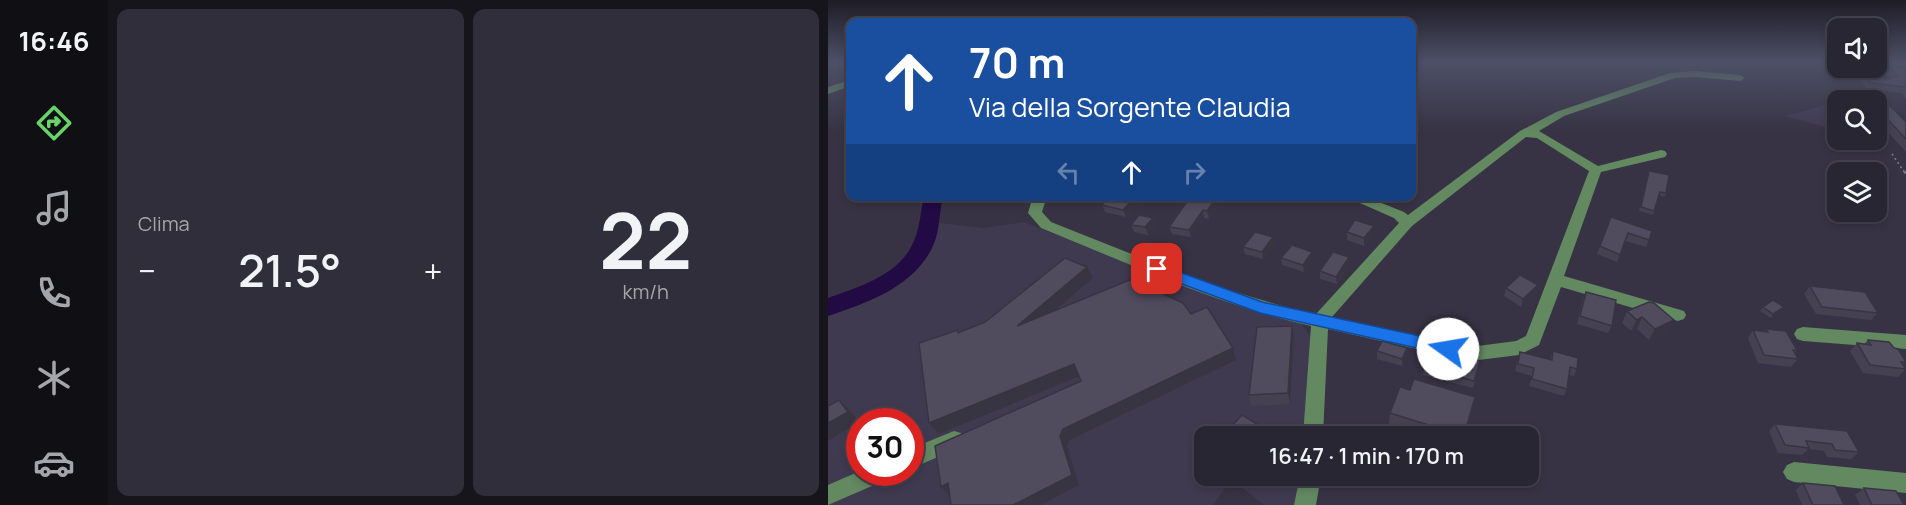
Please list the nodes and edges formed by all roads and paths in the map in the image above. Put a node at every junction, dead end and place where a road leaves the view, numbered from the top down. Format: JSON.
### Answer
{"nodes":[{"id":1,"x":843,"y":86,"type":"edge"},
{"id":2,"x":1643,"y":86,"type":"edge"},
{"id":3,"x":828,"y":91,"type":"edge"},
{"id":4,"x":1529,"y":132,"type":"junction"},
{"id":5,"x":1661,"y":154,"type":"dead end"},
{"id":6,"x":1892,"y":154,"type":"dead end"},
{"id":7,"x":1596,"y":171,"type":"junction"},
{"id":8,"x":1906,"y":174,"type":"edge"},
{"id":9,"x":1038,"y":201,"type":"edge"},
{"id":10,"x":1363,"y":201,"type":"edge"},
{"id":11,"x":1407,"y":223,"type":"junction"},
{"id":12,"x":1554,"y":279,"type":"junction"},
{"id":13,"x":1678,"y":315,"type":"dead end"},
{"id":14,"x":1320,"y":320,"type":"junction"},
{"id":15,"x":1803,"y":334,"type":"dead end"},
{"id":16,"x":1906,"y":342,"type":"edge"},
{"id":17,"x":1314,"y":426,"type":"edge"},
{"id":18,"x":972,"y":432,"type":"edge"},
{"id":19,"x":924,"y":453,"type":"edge"},
{"id":20,"x":1794,"y":472,"type":"dead end"},
{"id":21,"x":1906,"y":483,"type":"edge"},
{"id":22,"x":850,"y":486,"type":"edge"},
{"id":23,"x":1309,"y":486,"type":"edge"},
{"id":24,"x":828,"y":496,"type":"edge"},
{"id":25,"x":1305,"y":505,"type":"edge"}],
"edges":[{"from":1,"to":3,"type":"street"},
{"from":2,"to":4,"type":"street"},
{"from":4,"to":7,"type":"street"},
{"from":4,"to":11,"type":"street"},
{"from":5,"to":7,"type":"street"},
{"from":6,"to":8,"type":"path"},
{"from":7,"to":12,"type":"street"},
{"from":9,"to":14,"type":"street"},
{"from":10,"to":11,"type":"street"},
{"from":11,"to":14,"type":"street"},
{"from":12,"to":13,"type":"street"},
{"from":12,"to":14,"type":"street"},
{"from":14,"to":17,"type":"street"},
{"from":15,"to":16,"type":"street"},
{"from":18,"to":19,"type":"street"},
{"from":20,"to":21,"type":"street"},
{"from":22,"to":24,"type":"street"},
{"from":23,"to":25,"type":"street"}]}
